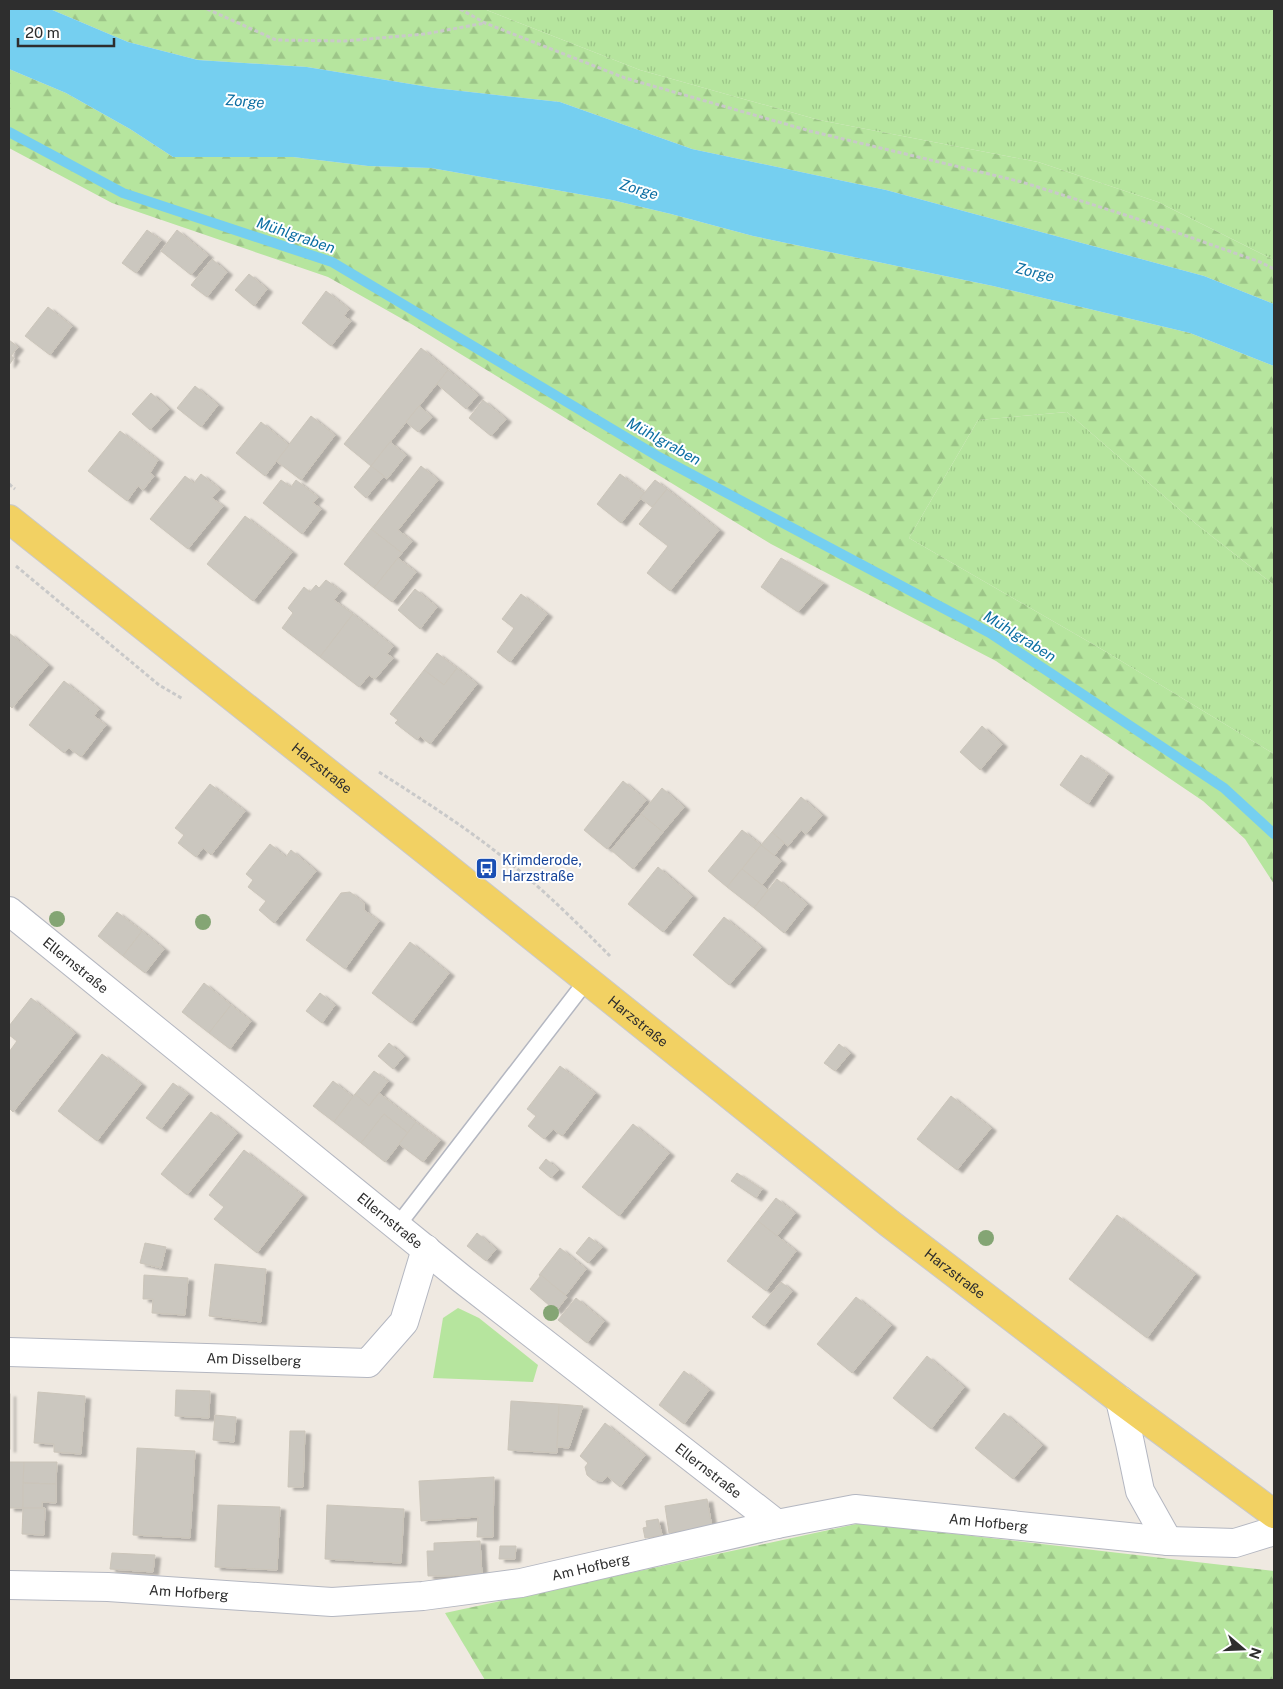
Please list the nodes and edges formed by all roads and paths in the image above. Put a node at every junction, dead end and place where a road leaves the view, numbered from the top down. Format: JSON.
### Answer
{"nodes":[{"id":1,"x":207,"y":9,"type":"edge"},
{"id":2,"x":460,"y":9,"type":"edge"},
{"id":3,"x":485,"y":23,"type":"junction"},
{"id":4,"x":1274,"y":269,"type":"edge"},
{"id":5,"x":9,"y":519,"type":"edge"},
{"id":6,"x":9,"y":911,"type":"edge"},
{"id":7,"x":587,"y":980,"type":"junction"},
{"id":8,"x":398,"y":1225,"type":"junction"},
{"id":9,"x":426,"y":1249,"type":"junction"},
{"id":10,"x":9,"y":1352,"type":"edge"},
{"id":11,"x":1120,"y":1400,"type":"junction"},
{"id":12,"x":1274,"y":1514,"type":"edge"},
{"id":13,"x":777,"y":1524,"type":"junction"},
{"id":14,"x":1274,"y":1531,"type":"edge"},
{"id":15,"x":1168,"y":1541,"type":"junction"},
{"id":16,"x":9,"y":1585,"type":"edge"}],
"edges":[{"from":1,"to":3,"type":"path"},
{"from":2,"to":3,"type":"path"},
{"from":3,"to":4,"type":"path"},
{"from":5,"to":7,"type":"main road","name":"Harzstraße"},
{"from":6,"to":8,"type":"street","name":"Ellernstraße"},
{"from":7,"to":8,"type":"lane"},
{"from":7,"to":11,"type":"main road","name":"Harzstraße"},
{"from":8,"to":9,"type":"street","name":"Ellernstraße"},
{"from":9,"to":10,"type":"street","name":"Am Disselberg"},
{"from":9,"to":13,"type":"street","name":"Ellernstraße"},
{"from":11,"to":12,"type":"main road","name":"Harzstraße"},
{"from":11,"to":15,"type":"street"},
{"from":13,"to":15,"type":"street","name":"Am Hofberg"},
{"from":13,"to":16,"type":"street","name":"Am Hofberg"},
{"from":14,"to":15,"type":"street","name":"Am Hofberg"}]}
